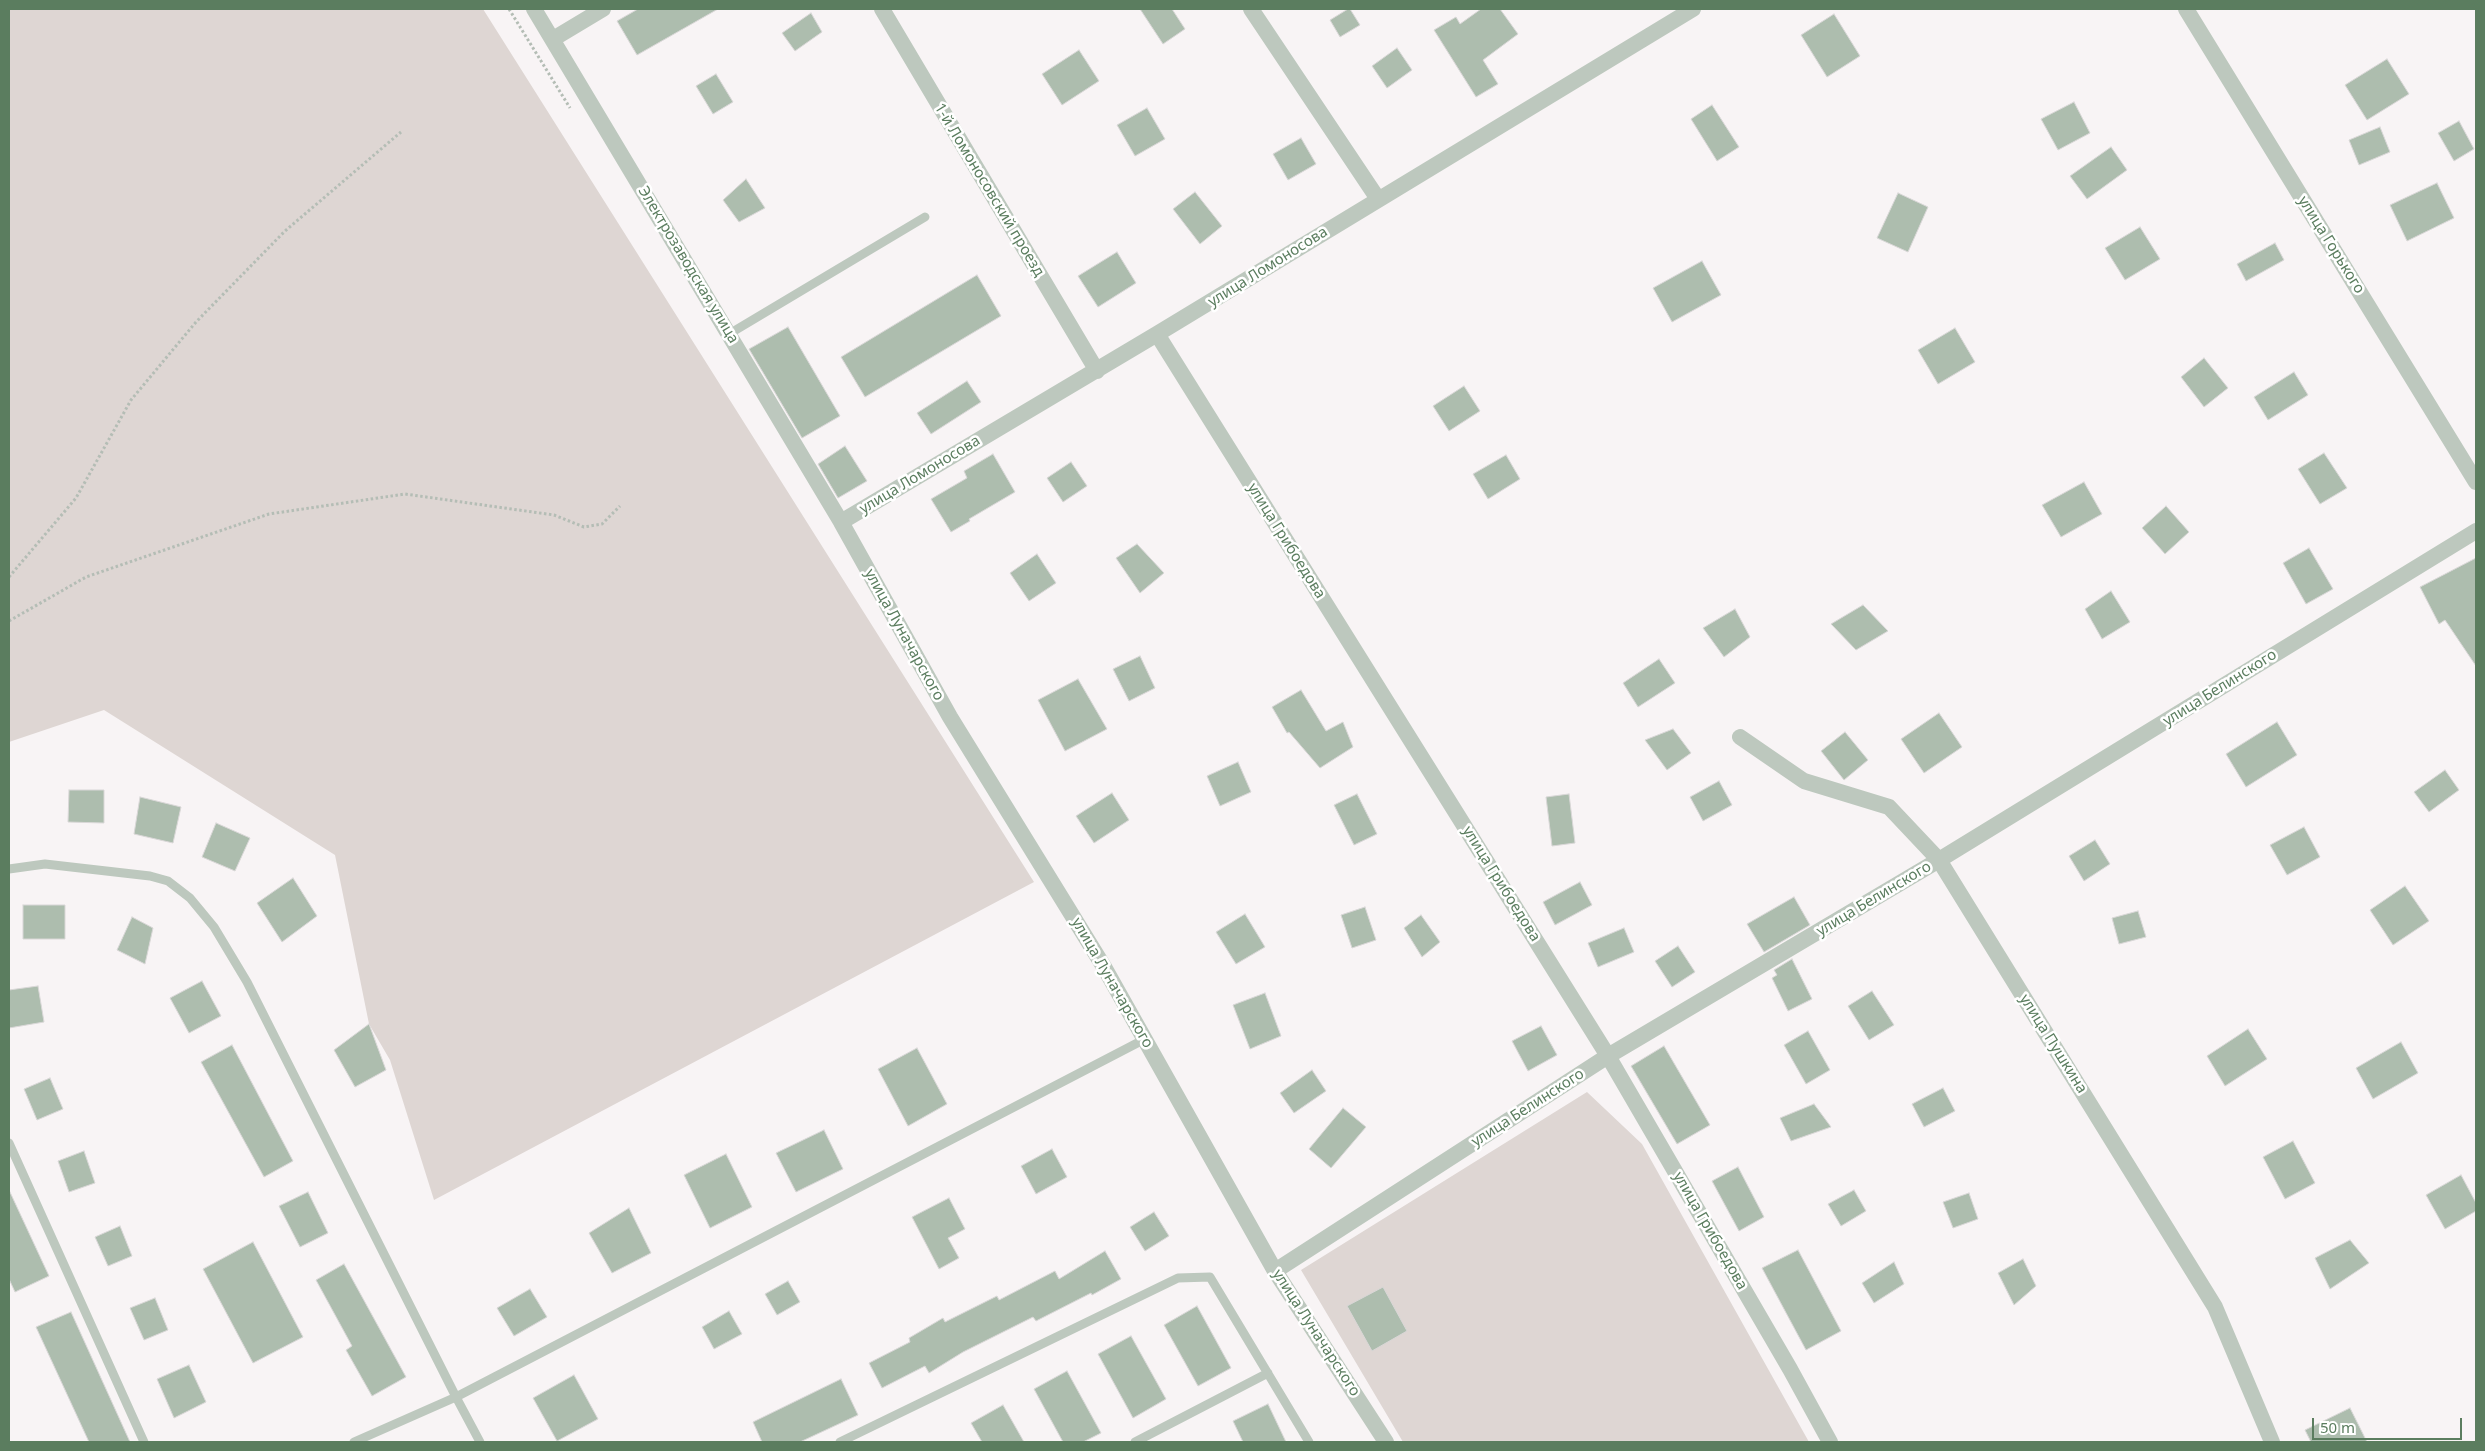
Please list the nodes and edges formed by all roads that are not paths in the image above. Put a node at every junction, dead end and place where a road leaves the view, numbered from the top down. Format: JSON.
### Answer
{"nodes":[{"id":1,"x":534,"y":9,"type":"edge"},
{"id":2,"x":603,"y":9,"type":"edge"},
{"id":3,"x":882,"y":9,"type":"edge"},
{"id":4,"x":1251,"y":9,"type":"edge"},
{"id":5,"x":1693,"y":9,"type":"edge"},
{"id":6,"x":2186,"y":9,"type":"edge"},
{"id":7,"x":552,"y":39,"type":"junction"},
{"id":8,"x":1378,"y":199,"type":"junction"},
{"id":9,"x":925,"y":217,"type":"dead end"},
{"id":10,"x":729,"y":334,"type":"junction"},
{"id":11,"x":1157,"y":334,"type":"junction"},
{"id":12,"x":1097,"y":371,"type":"junction"},
{"id":13,"x":2476,"y":482,"type":"edge"},
{"id":14,"x":841,"y":522,"type":"junction"},
{"id":15,"x":2476,"y":530,"type":"edge"},
{"id":16,"x":1740,"y":737,"type":"dead end"},
{"id":17,"x":1939,"y":860,"type":"junction"},
{"id":18,"x":9,"y":869,"type":"edge"},
{"id":19,"x":1145,"y":1040,"type":"junction"},
{"id":20,"x":1608,"y":1056,"type":"junction"},
{"id":21,"x":9,"y":1143,"type":"edge"},
{"id":22,"x":1275,"y":1271,"type":"junction"},
{"id":23,"x":1268,"y":1373,"type":"junction"},
{"id":24,"x":456,"y":1397,"type":"junction"},
{"id":25,"x":144,"y":1442,"type":"edge"},
{"id":26,"x":354,"y":1442,"type":"edge"},
{"id":27,"x":480,"y":1442,"type":"edge"},
{"id":28,"x":840,"y":1442,"type":"edge"},
{"id":29,"x":1135,"y":1442,"type":"edge"},
{"id":30,"x":1309,"y":1442,"type":"edge"},
{"id":31,"x":1386,"y":1442,"type":"edge"},
{"id":32,"x":1830,"y":1442,"type":"edge"},
{"id":33,"x":2272,"y":1442,"type":"edge"}],
"edges":[{"from":1,"to":7,"type":"street","name":"Электрозаводская улица"},
{"from":2,"to":7,"type":"street"},
{"from":3,"to":12,"type":"street","name":"1-й Ломоносовский проезд"},
{"from":4,"to":8,"type":"street"},
{"from":5,"to":8,"type":"street","name":"улица Ломоносова"},
{"from":6,"to":13,"type":"street","name":"улица Горького"},
{"from":7,"to":10,"type":"street","name":"Электрозаводская улица"},
{"from":8,"to":11,"type":"street","name":"улица Ломоносова"},
{"from":9,"to":10,"type":"lane"},
{"from":10,"to":14,"type":"street","name":"Электрозаводская улица"},
{"from":11,"to":12,"type":"street","name":"улица Ломоносова"},
{"from":11,"to":20,"type":"street","name":"улица Грибоедова"},
{"from":12,"to":14,"type":"street","name":"улица Ломоносова"},
{"from":14,"to":19,"type":"street","name":"улица Луначарского"},
{"from":15,"to":17,"type":"street","name":"улица Белинского"},
{"from":16,"to":17,"type":"street","name":"улица Пушкина"},
{"from":17,"to":20,"type":"street","name":"улица Белинского"},
{"from":17,"to":33,"type":"street","name":"улица Пушкина"},
{"from":18,"to":24,"type":"lane"},
{"from":19,"to":22,"type":"street","name":"улица Луначарского"},
{"from":19,"to":24,"type":"lane"},
{"from":20,"to":22,"type":"street","name":"улица Белинского"},
{"from":20,"to":32,"type":"street","name":"улица Грибоедова"},
{"from":21,"to":25,"type":"lane"},
{"from":22,"to":31,"type":"street","name":"улица Луначарского"},
{"from":23,"to":28,"type":"lane"},
{"from":23,"to":29,"type":"lane"},
{"from":23,"to":30,"type":"lane"},
{"from":24,"to":26,"type":"lane"},
{"from":24,"to":27,"type":"lane"}]}
